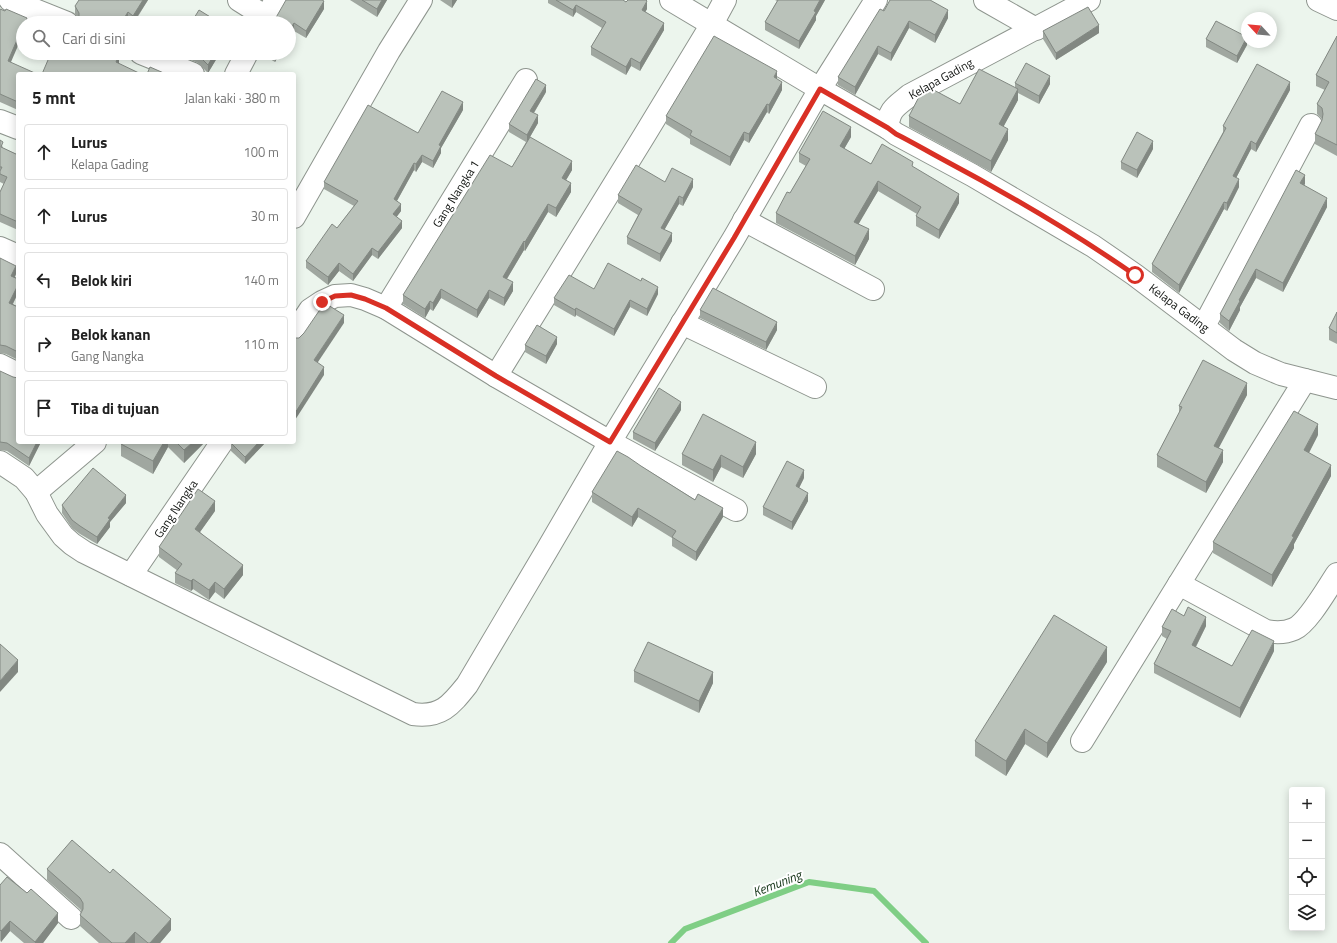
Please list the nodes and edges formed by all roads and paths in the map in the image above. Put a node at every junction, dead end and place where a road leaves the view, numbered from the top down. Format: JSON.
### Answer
{"nodes":[{"id":1,"x":10,"y":0,"type":"edge"},
{"id":2,"x":239,"y":0,"type":"edge"},
{"id":3,"x":421,"y":0,"type":"edge"},
{"id":4,"x":671,"y":0,"type":"edge"},
{"id":5,"x":725,"y":0,"type":"edge"},
{"id":6,"x":876,"y":0,"type":"edge"},
{"id":7,"x":985,"y":0,"type":"edge"},
{"id":8,"x":1089,"y":0,"type":"edge"},
{"id":9,"x":1318,"y":0,"type":"edge"},
{"id":10,"x":1337,"y":9,"type":"edge"},
{"id":11,"x":268,"y":13,"type":"edge"},
{"id":12,"x":50,"y":16,"type":"edge"},
{"id":13,"x":712,"y":24,"type":"junction"},
{"id":14,"x":1036,"y":29,"type":"junction"},
{"id":15,"x":158,"y":60,"type":"edge"},
{"id":16,"x":243,"y":60,"type":"edge"},
{"id":17,"x":188,"y":72,"type":"edge"},
{"id":18,"x":237,"y":72,"type":"edge"},
{"id":19,"x":526,"y":80,"type":"dead end"},
{"id":20,"x":820,"y":89,"type":"junction"},
{"id":21,"x":0,"y":121,"type":"edge"},
{"id":22,"x":1311,"y":125,"type":"dead end"},
{"id":23,"x":16,"y":127,"type":"edge"},
{"id":24,"x":888,"y":128,"type":"junction"},
{"id":25,"x":296,"y":214,"type":"edge"},
{"id":26,"x":744,"y":220,"type":"junction"},
{"id":27,"x":0,"y":248,"type":"edge"},
{"id":28,"x":16,"y":255,"type":"edge"},
{"id":29,"x":873,"y":289,"type":"dead end"},
{"id":30,"x":302,"y":306,"type":"edge"},
{"id":31,"x":386,"y":308,"type":"junction"},
{"id":32,"x":682,"y":323,"type":"junction"},
{"id":33,"x":1204,"y":326,"type":"junction"},
{"id":34,"x":296,"y":327,"type":"edge"},
{"id":35,"x":0,"y":365,"type":"edge"},
{"id":36,"x":16,"y":373,"type":"edge"},
{"id":37,"x":496,"y":376,"type":"junction"},
{"id":38,"x":1305,"y":380,"type":"junction"},
{"id":39,"x":815,"y":387,"type":"dead end"},
{"id":40,"x":1337,"y":388,"type":"edge"},
{"id":41,"x":610,"y":442,"type":"junction"},
{"id":42,"x":93,"y":444,"type":"edge"},
{"id":43,"x":221,"y":444,"type":"edge"},
{"id":44,"x":0,"y":462,"type":"edge"},
{"id":45,"x":36,"y":492,"type":"junction"},
{"id":46,"x":736,"y":510,"type":"dead end"},
{"id":47,"x":1337,"y":574,"type":"edge"},
{"id":48,"x":131,"y":575,"type":"junction"},
{"id":49,"x":1179,"y":584,"type":"junction"},
{"id":50,"x":1082,"y":741,"type":"dead end"},
{"id":51,"x":0,"y":854,"type":"edge"},
{"id":52,"x":71,"y":918,"type":"dead end"}],
"edges":[{"from":1,"to":12,"type":"street"},
{"from":2,"to":11,"type":"street"},
{"from":3,"to":25,"type":"street"},
{"from":4,"to":13,"type":"street"},
{"from":5,"to":13,"type":"street"},
{"from":6,"to":20,"type":"street"},
{"from":7,"to":14,"type":"street"},
{"from":8,"to":14,"type":"street","name":"Kelapa Gading"},
{"from":9,"to":10,"type":"street"},
{"from":13,"to":20,"type":"street"},
{"from":13,"to":37,"type":"street"},
{"from":14,"to":24,"type":"street","name":"Kelapa Gading"},
{"from":15,"to":17,"type":"street"},
{"from":16,"to":18,"type":"street"},
{"from":19,"to":31,"type":"street","name":"Gang Nangka 1"},
{"from":20,"to":24,"type":"street"},
{"from":20,"to":26,"type":"street"},
{"from":21,"to":23,"type":"street"},
{"from":22,"to":33,"type":"street"},
{"from":24,"to":33,"type":"street","name":"Kelapa Gading"},
{"from":26,"to":29,"type":"street"},
{"from":26,"to":32,"type":"street"},
{"from":27,"to":28,"type":"street"},
{"from":30,"to":31,"type":"street"},
{"from":30,"to":34,"type":"street"},
{"from":31,"to":37,"type":"street"},
{"from":32,"to":39,"type":"street"},
{"from":32,"to":41,"type":"street"},
{"from":33,"to":38,"type":"street","name":"Kelapa Gading"},
{"from":35,"to":36,"type":"street"},
{"from":37,"to":41,"type":"street"},
{"from":38,"to":40,"type":"street","name":"Kelapa Gading"},
{"from":38,"to":49,"type":"street"},
{"from":41,"to":46,"type":"street"},
{"from":41,"to":48,"type":"street"},
{"from":42,"to":45,"type":"street"},
{"from":43,"to":48,"type":"street","name":"Gang Nangka"},
{"from":44,"to":45,"type":"street"},
{"from":45,"to":48,"type":"street"},
{"from":47,"to":49,"type":"street"},
{"from":49,"to":50,"type":"street"},
{"from":51,"to":52,"type":"street"}]}
